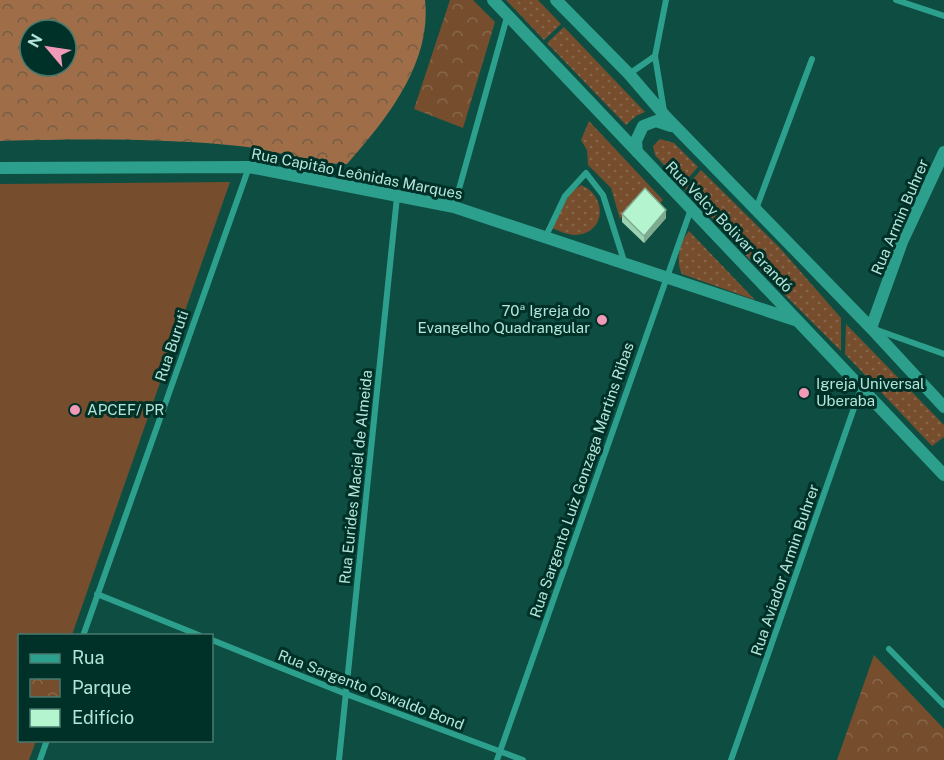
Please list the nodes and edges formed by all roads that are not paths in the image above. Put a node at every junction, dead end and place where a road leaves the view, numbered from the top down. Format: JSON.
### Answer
{"nodes":[{"id":1,"x":493,"y":0,"type":"edge"},
{"id":2,"x":556,"y":0,"type":"edge"},
{"id":3,"x":666,"y":0,"type":"edge"},
{"id":4,"x":896,"y":0,"type":"edge"},
{"id":5,"x":508,"y":16,"type":"junction"},
{"id":6,"x":944,"y":16,"type":"edge"},
{"id":7,"x":654,"y":56,"type":"junction"},
{"id":8,"x":812,"y":59,"type":"dead end"},
{"id":9,"x":629,"y":74,"type":"junction"},
{"id":10,"x":666,"y":117,"type":"junction"},
{"id":11,"x":678,"y":130,"type":"junction"},
{"id":12,"x":638,"y":152,"type":"junction"},
{"id":13,"x":944,"y":152,"type":"edge"},
{"id":14,"x":249,"y":167,"type":"junction"},
{"id":15,"x":0,"y":168,"type":"edge"},
{"id":16,"x":397,"y":197,"type":"junction"},
{"id":17,"x":454,"y":207,"type":"junction"},
{"id":18,"x":691,"y":209,"type":"junction"},
{"id":19,"x":756,"y":210,"type":"junction"},
{"id":20,"x":545,"y":238,"type":"junction"},
{"id":21,"x":626,"y":265,"type":"junction"},
{"id":22,"x":666,"y":279,"type":"junction"},
{"id":23,"x":798,"y":321,"type":"junction"},
{"id":24,"x":871,"y":328,"type":"junction"},
{"id":25,"x":944,"y":354,"type":"edge"},
{"id":26,"x":861,"y":388,"type":"junction"},
{"id":27,"x":944,"y":407,"type":"edge"},
{"id":28,"x":944,"y":475,"type":"edge"},
{"id":29,"x":97,"y":594,"type":"junction"},
{"id":30,"x":84,"y":634,"type":"edge"},
{"id":31,"x":196,"y":634,"type":"edge"},
{"id":32,"x":213,"y":640,"type":"edge"},
{"id":33,"x":889,"y":649,"type":"dead end"},
{"id":34,"x":346,"y":694,"type":"junction"},
{"id":35,"x":944,"y":705,"type":"edge"},
{"id":36,"x":47,"y":742,"type":"edge"},
{"id":37,"x":500,"y":752,"type":"junction"},
{"id":38,"x":40,"y":760,"type":"edge"},
{"id":39,"x":339,"y":760,"type":"edge"},
{"id":40,"x":497,"y":760,"type":"edge"},
{"id":41,"x":523,"y":760,"type":"edge"},
{"id":42,"x":731,"y":760,"type":"edge"}],
"edges":[{"from":1,"to":5,"type":"main road","name":"Rua Velcy Bolivar Grandó"},
{"from":2,"to":9,"type":"main road","name":"Rua Velcy Bolivar Grandó"},
{"from":3,"to":7,"type":"street"},
{"from":4,"to":6,"type":"street"},
{"from":5,"to":12,"type":"main road","name":"Rua Velcy Bolivar Grandó"},
{"from":5,"to":17,"type":"street"},
{"from":7,"to":9,"type":"street"},
{"from":7,"to":10,"type":"street"},
{"from":8,"to":19,"type":"street"},
{"from":9,"to":10,"type":"main road","name":"Rua Velcy Bolivar Grandó"},
{"from":10,"to":11,"type":"main road","name":"Rua Velcy Bolivar Grandó"},
{"from":11,"to":12,"type":"main road"},
{"from":11,"to":19,"type":"main road","name":"Rua Velcy Bolivar Grandó"},
{"from":12,"to":18,"type":"main road","name":"Rua Velcy Bolivar Grandó"},
{"from":13,"to":24,"type":"main road","name":"Rua Armin Buhrer"},
{"from":14,"to":15,"type":"main road","name":"Rua Capitão Leônidas Marques"},
{"from":14,"to":16,"type":"main road","name":"Rua Capitão Leônidas Marques"},
{"from":14,"to":29,"type":"street","name":"Rua Buruti"},
{"from":16,"to":17,"type":"main road","name":"Rua Capitão Leônidas Marques"},
{"from":16,"to":34,"type":"street","name":"Rua Eurides Maciel de Almeida"},
{"from":17,"to":20,"type":"main road","name":"Rua Capitão Leônidas Marques"},
{"from":18,"to":22,"type":"street","name":"Rua Sargento Luiz Gonzaga Martins Ribas"},
{"from":18,"to":23,"type":"main road","name":"Rua Velcy Bolivar Grandó"},
{"from":19,"to":24,"type":"main road","name":"Rua Velcy Bolivar Grandó"},
{"from":20,"to":21,"type":"main road","name":"Rua Capitão Leônidas Marques"},
{"from":20,"to":21,"type":"street"},
{"from":21,"to":22,"type":"main road","name":"Rua Capitão Leônidas Marques"},
{"from":22,"to":23,"type":"main road","name":"Rua Capitão Leônidas Marques"},
{"from":22,"to":37,"type":"street","name":"Rua Sargento Luiz Gonzaga Martins Ribas"},
{"from":23,"to":26,"type":"main road","name":"Rua Velcy Bolivar Grandó"},
{"from":24,"to":25,"type":"street"},
{"from":24,"to":27,"type":"main road","name":"Rua Velcy Bolivar Grandó"},
{"from":26,"to":28,"type":"main road","name":"Rua Velcy Bolivar Grandó"},
{"from":26,"to":42,"type":"street","name":"Rua Aviador Armin Buhrer"},
{"from":29,"to":30,"type":"street","name":"Rua Buruti"},
{"from":29,"to":31,"type":"street"},
{"from":32,"to":34,"type":"street","name":"Rua Sargento Oswaldo Bond"},
{"from":33,"to":35,"type":"street"},
{"from":34,"to":37,"type":"street","name":"Rua Sargento Oswaldo Bond"},
{"from":34,"to":39,"type":"street","name":"Rua Eurides Maciel de Almeida"},
{"from":36,"to":38,"type":"street"},
{"from":37,"to":40,"type":"street","name":"Rua Sargento Luiz Gonzaga Martins Ribas"},
{"from":37,"to":41,"type":"street","name":"Rua Sargento Oswaldo Bond"}]}
